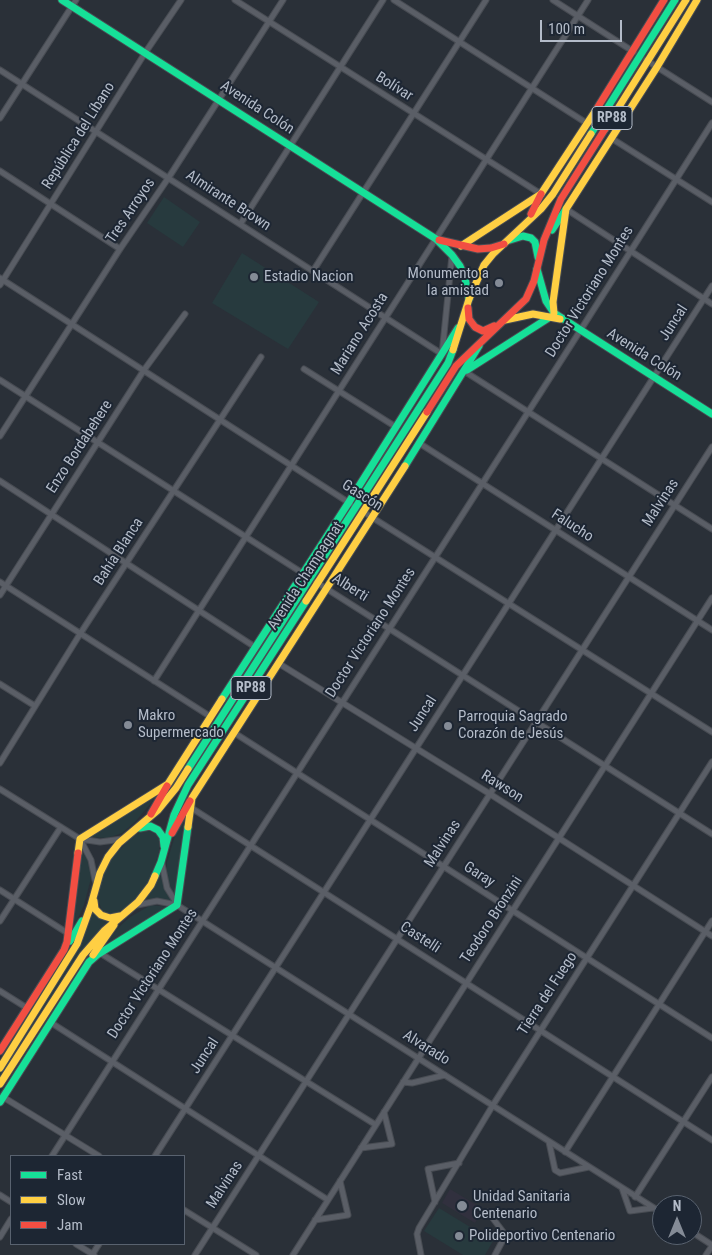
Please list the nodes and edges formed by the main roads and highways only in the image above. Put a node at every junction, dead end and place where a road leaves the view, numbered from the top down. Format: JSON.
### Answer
{"nodes":[{"id":1,"x":62,"y":0,"type":"edge"},
{"id":2,"x":664,"y":0,"type":"edge"},
{"id":3,"x":675,"y":0,"type":"edge"},
{"id":4,"x":686,"y":0,"type":"edge"},
{"id":5,"x":697,"y":0,"type":"edge"},
{"id":6,"x":74,"y":3,"type":"edge"},
{"id":7,"x":541,"y":194,"type":"junction"},
{"id":8,"x":566,"y":210,"type":"junction"},
{"id":9,"x":528,"y":222,"type":"junction"},
{"id":10,"x":436,"y":239,"type":"junction"},
{"id":11,"x":544,"y":240,"type":"junction"},
{"id":12,"x":506,"y":243,"type":"junction"},
{"id":13,"x":460,"y":246,"type":"junction"},
{"id":14,"x":538,"y":266,"type":"junction"},
{"id":15,"x":468,"y":301,"type":"junction"},
{"id":16,"x":552,"y":315,"type":"junction"},
{"id":17,"x":462,"y":321,"type":"junction"},
{"id":18,"x":503,"y":322,"type":"junction"},
{"id":19,"x":485,"y":337,"type":"junction"},
{"id":20,"x":464,"y":371,"type":"junction"},
{"id":21,"x":712,"y":414,"type":"edge"},
{"id":22,"x":168,"y":784,"type":"junction"},
{"id":23,"x":192,"y":798,"type":"junction"},
{"id":24,"x":143,"y":824,"type":"junction"},
{"id":25,"x":133,"y":832,"type":"junction"},
{"id":26,"x":166,"y":842,"type":"junction"},
{"id":27,"x":163,"y":855,"type":"junction"},
{"id":28,"x":95,"y":894,"type":"junction"},
{"id":29,"x":91,"y":905,"type":"junction"},
{"id":30,"x":130,"y":910,"type":"junction"},
{"id":31,"x":116,"y":920,"type":"junction"},
{"id":32,"x":64,"y":950,"type":"junction"},
{"id":33,"x":86,"y":965,"type":"junction"},
{"id":34,"x":0,"y":1051,"type":"edge"},
{"id":35,"x":0,"y":1068,"type":"edge"},
{"id":36,"x":0,"y":1084,"type":"edge"},
{"id":37,"x":2,"y":1100,"type":"edge"}],
"edges":[{"from":1,"to":6,"type":"main road","name":"Avenida Colón"},
{"from":2,"to":7,"type":"main road"},
{"from":3,"to":9,"type":"main road","name":"Avenida Champagnat","number":"RP88"},
{"from":4,"to":11,"type":"main road","name":"Avenida Champagnat","number":"RP88"},
{"from":5,"to":8,"type":"main road"},
{"from":6,"to":10,"type":"main road","name":"Avenida Colón"},
{"from":7,"to":9,"type":"main road"},
{"from":7,"to":13,"type":"main road"},
{"from":8,"to":11,"type":"main road"},
{"from":8,"to":16,"type":"main road"},
{"from":9,"to":12,"type":"main road","name":"Avenida Champagnat","number":"RP88"},
{"from":10,"to":13,"type":"main road","name":"Avenida Colón"},
{"from":10,"to":15,"type":"main road","name":"Avenida Colón"},
{"from":11,"to":14,"type":"main road","name":"Avenida Champagnat","number":"RP88"},
{"from":12,"to":13,"type":"main road","name":"Avenida Colón"},
{"from":12,"to":14,"type":"main road","name":"Avenida Colón"},
{"from":12,"to":15,"type":"main road","name":"Avenida Champagnat","number":"RP88"},
{"from":14,"to":16,"type":"main road","name":"Avenida Colón"},
{"from":14,"to":18,"type":"main road","name":"Avenida Champagnat","number":"RP88"},
{"from":15,"to":17,"type":"main road","name":"Avenida Champagnat","number":"RP88"},
{"from":15,"to":18,"type":"main road","name":"Avenida Colón"},
{"from":16,"to":18,"type":"main road","name":"Avenida Colón"},
{"from":16,"to":20,"type":"main road","name":"Avenida Champagnat"},
{"from":16,"to":21,"type":"main road","name":"Avenida Colón"},
{"from":17,"to":22,"type":"main road","name":"Avenida Champagnat"},
{"from":17,"to":24,"type":"main road","name":"Avenida Champagnat","number":"RP88"},
{"from":18,"to":19,"type":"main road","name":"Avenida Champagnat","number":"RP88"},
{"from":19,"to":20,"type":"main road","name":"Avenida Champagnat"},
{"from":19,"to":26,"type":"main road","name":"Avenida Champagnat","number":"RP88"},
{"from":20,"to":23,"type":"main road","name":"Avenida Champagnat"},
{"from":22,"to":24,"type":"main road","name":"Avenida Champagnat"},
{"from":22,"to":32,"type":"main road","name":"Avenida Champagnat"},
{"from":23,"to":26,"type":"main road","name":"Avenida Champagnat"},
{"from":23,"to":33,"type":"main road","name":"Avenida Champagnat"},
{"from":24,"to":25,"type":"main road","name":"Avenida Champagnat","number":"RP88"},
{"from":25,"to":27,"type":"main road","number":"RP88"},
{"from":25,"to":28,"type":"main road","name":"Avenida Champagnat","number":"RP88"},
{"from":26,"to":27,"type":"main road","name":"Avenida Champagnat","number":"RP88"},
{"from":27,"to":30,"type":"main road","name":"Avenida Champagnat","number":"RP88"},
{"from":28,"to":29,"type":"main road","name":"Avenida Champagnat","number":"RP88"},
{"from":28,"to":30,"type":"main road"},
{"from":29,"to":32,"type":"main road","name":"Avenida Champagnat"},
{"from":29,"to":35,"type":"main road","name":"Avenida Champagnat","number":"RP88"},
{"from":30,"to":31,"type":"main road","name":"Avenida Champagnat","number":"RP88"},
{"from":31,"to":33,"type":"main road","name":"Avenida Champagnat"},
{"from":31,"to":36,"type":"main road","name":"Avenida Champagnat","number":"RP88"},
{"from":32,"to":34,"type":"main road","name":"Avenida Champagnat"},
{"from":33,"to":37,"type":"main road","name":"Avenida Champagnat"}]}
